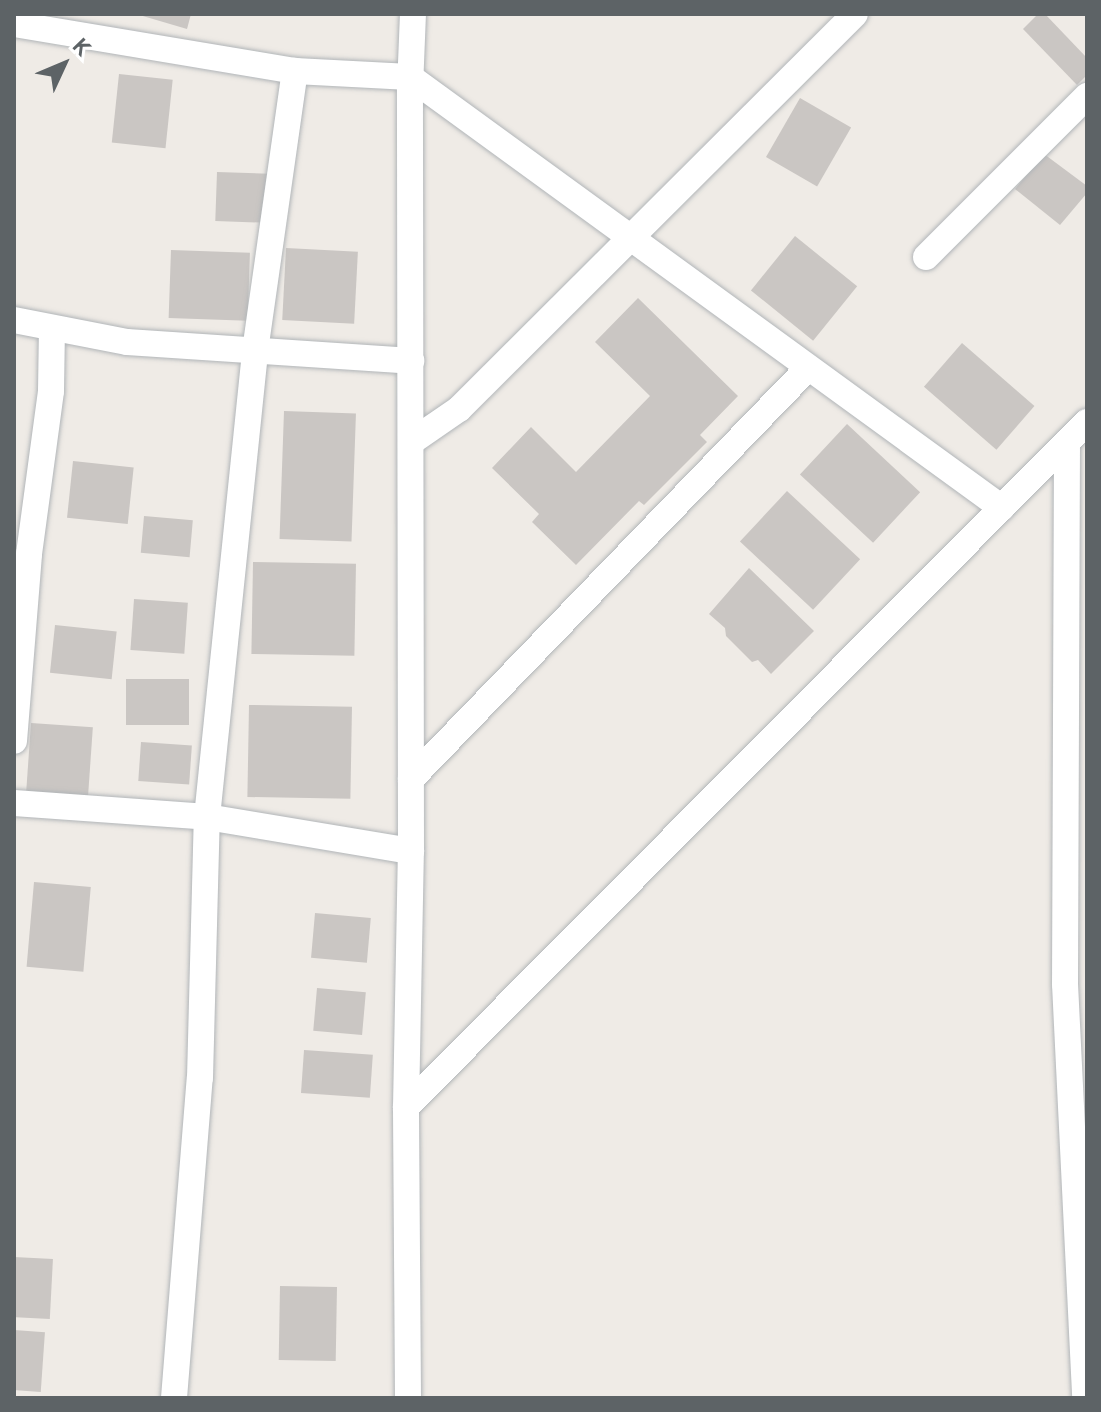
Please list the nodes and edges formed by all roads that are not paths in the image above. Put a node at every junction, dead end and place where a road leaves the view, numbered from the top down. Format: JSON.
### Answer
{"nodes":[{"id":1,"x":413,"y":14,"type":"edge"},
{"id":2,"x":855,"y":14,"type":"edge"},
{"id":3,"x":14,"y":24,"type":"edge"},
{"id":4,"x":295,"y":71,"type":"junction"},
{"id":5,"x":410,"y":77,"type":"junction"},
{"id":6,"x":1087,"y":96,"type":"edge"},
{"id":7,"x":630,"y":239,"type":"junction"},
{"id":8,"x":926,"y":257,"type":"dead end"},
{"id":9,"x":14,"y":320,"type":"edge"},
{"id":10,"x":52,"y":328,"type":"junction"},
{"id":11,"x":255,"y":351,"type":"junction"},
{"id":12,"x":411,"y":361,"type":"junction"},
{"id":13,"x":808,"y":368,"type":"junction"},
{"id":14,"x":1087,"y":423,"type":"edge"},
{"id":15,"x":411,"y":442,"type":"junction"},
{"id":16,"x":1067,"y":442,"type":"junction"},
{"id":17,"x":1002,"y":508,"type":"junction"},
{"id":18,"x":1077,"y":687,"type":"edge"},
{"id":19,"x":14,"y":741,"type":"edge"},
{"id":20,"x":411,"y":779,"type":"junction"},
{"id":21,"x":14,"y":803,"type":"edge"},
{"id":22,"x":207,"y":817,"type":"junction"},
{"id":23,"x":411,"y":851,"type":"junction"},
{"id":24,"x":1076,"y":986,"type":"edge"},
{"id":25,"x":406,"y":1107,"type":"junction"},
{"id":26,"x":174,"y":1398,"type":"edge"},
{"id":27,"x":408,"y":1398,"type":"edge"},
{"id":28,"x":1085,"y":1398,"type":"edge"}],
"edges":[{"from":1,"to":5,"type":"street"},
{"from":2,"to":7,"type":"street"},
{"from":3,"to":4,"type":"street"},
{"from":4,"to":5,"type":"street"},
{"from":4,"to":11,"type":"street"},
{"from":5,"to":7,"type":"street"},
{"from":5,"to":12,"type":"street"},
{"from":6,"to":8,"type":"street"},
{"from":7,"to":13,"type":"street"},
{"from":7,"to":15,"type":"street"},
{"from":9,"to":10,"type":"street"},
{"from":10,"to":11,"type":"street"},
{"from":10,"to":19,"type":"street"},
{"from":11,"to":12,"type":"street"},
{"from":11,"to":22,"type":"street"},
{"from":12,"to":15,"type":"street"},
{"from":13,"to":17,"type":"street"},
{"from":13,"to":20,"type":"street"},
{"from":14,"to":16,"type":"street"},
{"from":15,"to":20,"type":"street"},
{"from":16,"to":17,"type":"street"},
{"from":16,"to":18,"type":"street"},
{"from":17,"to":25,"type":"street"},
{"from":18,"to":24,"type":"street"},
{"from":20,"to":23,"type":"street"},
{"from":21,"to":22,"type":"street"},
{"from":22,"to":23,"type":"street"},
{"from":22,"to":26,"type":"street"},
{"from":23,"to":25,"type":"street"},
{"from":24,"to":28,"type":"street"},
{"from":25,"to":27,"type":"street"}]}
